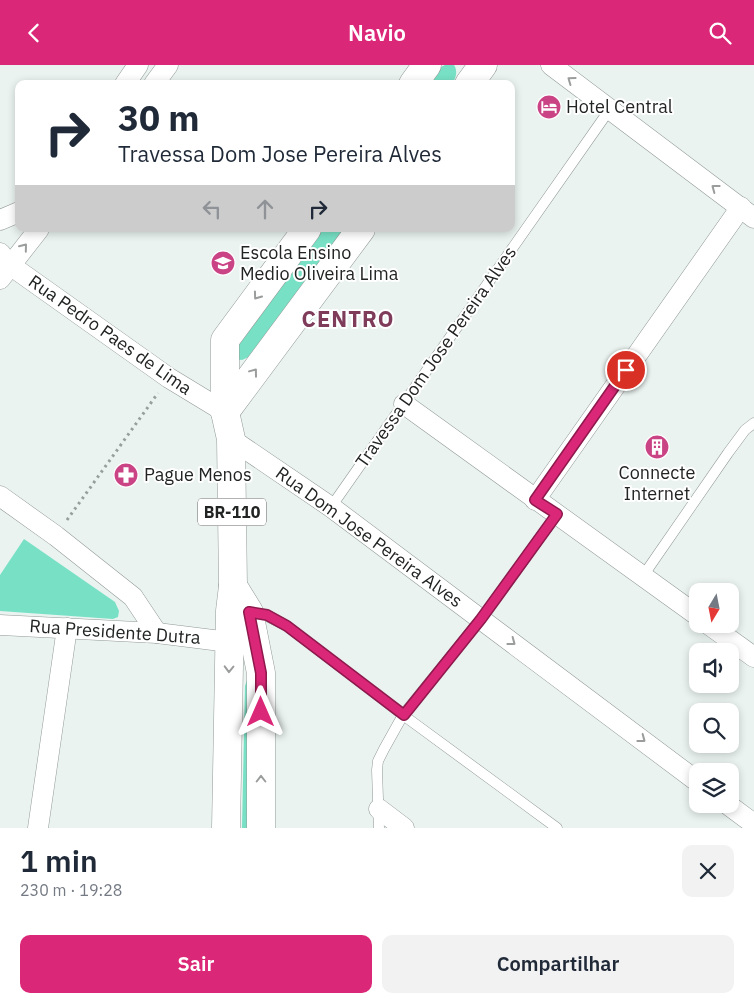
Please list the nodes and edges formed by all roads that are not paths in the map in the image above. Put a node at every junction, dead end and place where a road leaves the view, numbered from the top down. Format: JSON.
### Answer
{"nodes":[{"id":1,"x":138,"y":65,"type":"edge"},
{"id":2,"x":168,"y":65,"type":"edge"},
{"id":3,"x":427,"y":65,"type":"edge"},
{"id":4,"x":483,"y":65,"type":"edge"},
{"id":5,"x":551,"y":65,"type":"edge"},
{"id":6,"x":128,"y":80,"type":"edge"},
{"id":7,"x":157,"y":80,"type":"edge"},
{"id":8,"x":416,"y":80,"type":"edge"},
{"id":9,"x":472,"y":80,"type":"edge"},
{"id":10,"x":610,"y":109,"type":"junction"},
{"id":11,"x":747,"y":213,"type":"edge"},
{"id":12,"x":15,"y":214,"type":"edge"},
{"id":13,"x":0,"y":221,"type":"edge"},
{"id":14,"x":36,"y":232,"type":"edge"},
{"id":15,"x":305,"y":232,"type":"edge"},
{"id":16,"x":359,"y":232,"type":"edge"},
{"id":17,"x":3,"y":266,"type":"edge"},
{"id":18,"x":404,"y":404,"type":"junction"},
{"id":19,"x":225,"y":412,"type":"junction"},
{"id":20,"x":754,"y":423,"type":"edge"},
{"id":21,"x":231,"y":439,"type":"junction"},
{"id":22,"x":0,"y":496,"type":"edge"},
{"id":23,"x":535,"y":500,"type":"junction"},
{"id":24,"x":331,"y":507,"type":"junction"},
{"id":25,"x":557,"y":514,"type":"junction"},
{"id":26,"x":643,"y":576,"type":"junction"},
{"id":27,"x":233,"y":586,"type":"junction"},
{"id":28,"x":689,"y":609,"type":"edge"},
{"id":29,"x":249,"y":612,"type":"junction"},
{"id":30,"x":481,"y":619,"type":"junction"},
{"id":31,"x":0,"y":625,"type":"edge"},
{"id":32,"x":67,"y":628,"type":"junction"},
{"id":33,"x":157,"y":633,"type":"junction"},
{"id":34,"x":721,"y":633,"type":"edge"},
{"id":35,"x":229,"y":642,"type":"junction"},
{"id":36,"x":754,"y":657,"type":"edge"},
{"id":37,"x":404,"y":715,"type":"junction"},
{"id":38,"x":689,"y":775,"type":"edge"},
{"id":39,"x":739,"y":813,"type":"edge"},
{"id":40,"x":379,"y":818,"type":"edge"},
{"id":41,"x":754,"y":824,"type":"edge"},
{"id":42,"x":38,"y":828,"type":"edge"},
{"id":43,"x":226,"y":828,"type":"edge"},
{"id":44,"x":261,"y":828,"type":"edge"},
{"id":45,"x":404,"y":828,"type":"edge"},
{"id":46,"x":558,"y":828,"type":"edge"}],
"edges":[{"from":1,"to":6,"type":"street"},
{"from":2,"to":7,"type":"street"},
{"from":3,"to":8,"type":"main road"},
{"from":4,"to":9,"type":"main road"},
{"from":10,"to":5,"type":"street","one_way":true},
{"from":11,"to":10,"type":"street","one_way":true},
{"from":10,"to":18,"type":"lane","name":"Travessa Dom Jose Pereira Alves"},
{"from":11,"to":23,"type":"street"},
{"from":12,"to":13,"type":"street"},
{"from":17,"to":14,"type":"street","one_way":true},
{"from":15,"to":19,"type":"main road","number":"BR-110","one_way":true},
{"from":19,"to":16,"type":"main road","one_way":true},
{"from":17,"to":19,"type":"street","name":"Rua Pedro Paes de Lima"},
{"from":18,"to":23,"type":"street"},
{"from":18,"to":24,"type":"lane","name":"Travessa Dom Jose Pereira Alves"},
{"from":19,"to":21,"type":"main road","number":"BR-110"},
{"from":20,"to":26,"type":"lane"},
{"from":21,"to":24,"type":"street","name":"Rua Dom Jose Pereira Alves"},
{"from":21,"to":27,"type":"main road","number":"BR-110"},
{"from":22,"to":33,"type":"street"},
{"from":23,"to":25,"type":"street"},
{"from":24,"to":30,"type":"street","name":"Rua Dom Jose Pereira Alves"},
{"from":25,"to":26,"type":"street"},
{"from":25,"to":30,"type":"lane"},
{"from":26,"to":28,"type":"street"},
{"from":27,"to":29,"type":"main road"},
{"from":27,"to":35,"type":"main road","number":"BR-110"},
{"from":29,"to":37,"type":"lane"},
{"from":44,"to":29,"type":"main road","one_way":true},
{"from":30,"to":37,"type":"lane"},
{"from":30,"to":38,"type":"street","name":"Rua Dom Jose Pereira Alves","one_way":true},
{"from":31,"to":32,"type":"street","name":"Rua Presidente Dutra"},
{"from":32,"to":33,"type":"street","name":"Rua Presidente Dutra"},
{"from":32,"to":42,"type":"street"},
{"from":33,"to":35,"type":"street","name":"Rua Presidente Dutra"},
{"from":34,"to":36,"type":"street"},
{"from":35,"to":43,"type":"main road","number":"BR-110","one_way":true},
{"from":37,"to":40,"type":"lane"},
{"from":37,"to":46,"type":"lane"},
{"from":39,"to":41,"type":"street"},
{"from":40,"to":45,"type":"street"}]}
